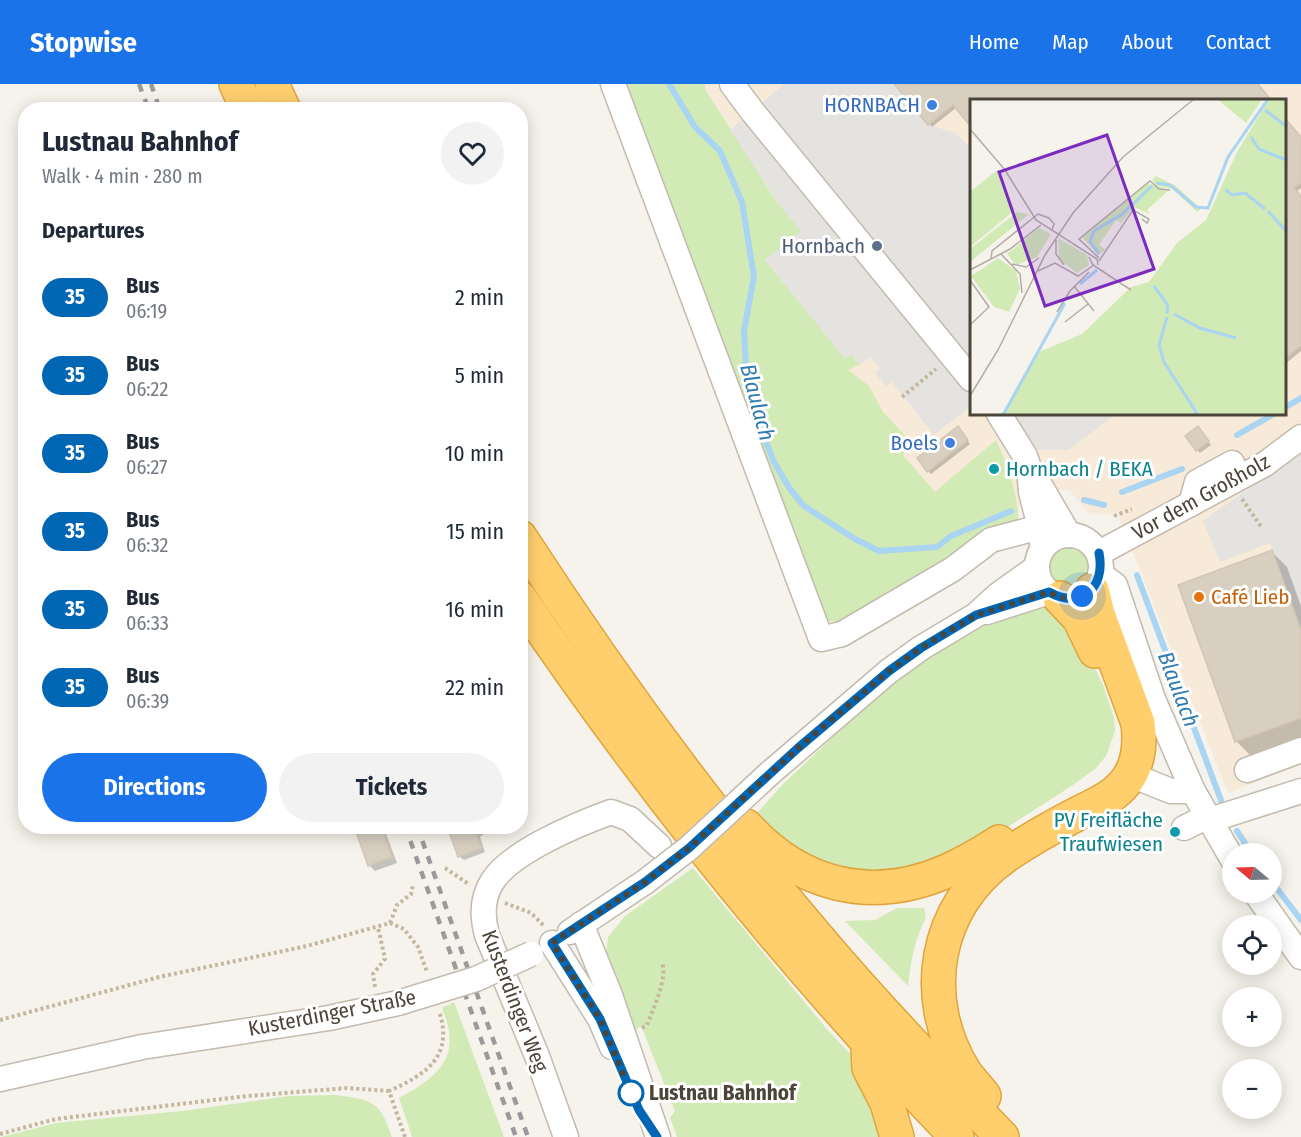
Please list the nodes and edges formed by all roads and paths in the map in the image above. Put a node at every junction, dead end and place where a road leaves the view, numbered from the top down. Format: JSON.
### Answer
{"nodes":[{"id":1,"x":236,"y":84,"type":"edge"},
{"id":2,"x":272,"y":84,"type":"edge"},
{"id":3,"x":613,"y":84,"type":"edge"},
{"id":4,"x":732,"y":84,"type":"edge"},
{"id":5,"x":244,"y":102,"type":"edge"},
{"id":6,"x":280,"y":102,"type":"edge"},
{"id":7,"x":970,"y":378,"type":"edge"},
{"id":8,"x":1000,"y":416,"type":"edge"},
{"id":9,"x":1297,"y":440,"type":"edge"},
{"id":10,"x":1029,"y":468,"type":"junction"},
{"id":11,"x":1230,"y":483,"type":"junction"},
{"id":12,"x":1191,"y":504,"type":"junction"},
{"id":13,"x":1262,"y":528,"type":"dead end"},
{"id":14,"x":1069,"y":535,"type":"junction"},
{"id":15,"x":1040,"y":548,"type":"junction"},
{"id":16,"x":528,"y":549,"type":"edge"},
{"id":17,"x":1097,"y":572,"type":"junction"},
{"id":18,"x":1054,"y":595,"type":"junction"},
{"id":19,"x":528,"y":609,"type":"edge"},
{"id":20,"x":976,"y":615,"type":"junction"},
{"id":21,"x":1140,"y":696,"type":"junction"},
{"id":22,"x":1301,"y":750,"type":"edge"},
{"id":23,"x":1247,"y":770,"type":"dead end"},
{"id":24,"x":1131,"y":776,"type":"junction"},
{"id":25,"x":692,"y":782,"type":"junction"},
{"id":26,"x":1193,"y":791,"type":"junction"},
{"id":27,"x":1301,"y":793,"type":"edge"},
{"id":28,"x":1221,"y":816,"type":"junction"},
{"id":29,"x":1184,"y":828,"type":"dead end"},
{"id":30,"x":1228,"y":843,"type":"edge"},
{"id":31,"x":659,"y":846,"type":"dead end"},
{"id":32,"x":445,"y":868,"type":"dead end"},
{"id":33,"x":413,"y":884,"type":"dead end"},
{"id":34,"x":495,"y":899,"type":"junction"},
{"id":35,"x":1263,"y":903,"type":"edge"},
{"id":36,"x":541,"y":922,"type":"dead end"},
{"id":37,"x":390,"y":923,"type":"junction"},
{"id":38,"x":581,"y":924,"type":"junction"},
{"id":39,"x":378,"y":927,"type":"junction"},
{"id":40,"x":542,"y":949,"type":"junction"},
{"id":41,"x":1301,"y":957,"type":"edge"},
{"id":42,"x":662,"y":963,"type":"dead end"},
{"id":43,"x":430,"y":980,"type":"dead end"},
{"id":44,"x":375,"y":984,"type":"dead end"},
{"id":45,"x":438,"y":1007,"type":"dead end"},
{"id":46,"x":0,"y":1020,"type":"edge"},
{"id":47,"x":625,"y":1038,"type":"junction"},
{"id":48,"x":867,"y":1042,"type":"junction"},
{"id":49,"x":0,"y":1079,"type":"edge"},
{"id":50,"x":389,"y":1091,"type":"junction"},
{"id":51,"x":0,"y":1134,"type":"edge"},
{"id":52,"x":405,"y":1137,"type":"edge"},
{"id":53,"x":566,"y":1137,"type":"edge"},
{"id":54,"x":658,"y":1137,"type":"edge"},
{"id":55,"x":897,"y":1137,"type":"edge"},
{"id":56,"x":957,"y":1137,"type":"edge"},
{"id":57,"x":1002,"y":1137,"type":"edge"},
{"id":58,"x":1022,"y":1137,"type":"edge"}],
"edges":[{"from":1,"to":5,"type":"highway"},
{"from":2,"to":6,"type":"highway"},
{"from":3,"to":15,"type":"street"},
{"from":4,"to":7,"type":"street"},
{"from":8,"to":10,"type":"street"},
{"from":9,"to":11,"type":"street","name":"Vor dem Großholz"},
{"from":9,"to":12,"type":"street"},
{"from":10,"to":14,"type":"street"},
{"from":10,"to":15,"type":"street"},
{"from":11,"to":12,"type":"street","name":"Vor dem Großholz"},
{"from":11,"to":13,"type":"path"},
{"from":12,"to":17,"type":"street","name":"Vor dem Großholz"},
{"from":14,"to":15,"type":"street"},
{"from":14,"to":17,"type":"street"},
{"from":15,"to":18,"type":"street"},
{"from":15,"to":20,"type":"street","name":"Kusterdinger Straße"},
{"from":16,"to":25,"type":"highway"},
{"from":17,"to":18,"type":"street"},
{"from":17,"to":21,"type":"highway"},
{"from":18,"to":20,"type":"street","name":"Kusterdinger Straße"},
{"from":18,"to":25,"type":"highway"},
{"from":19,"to":48,"type":"highway"},
{"from":20,"to":38,"type":"street","name":"Kusterdinger Straße","bridge":true},
{"from":21,"to":24,"type":"highway"},
{"from":21,"to":26,"type":"street"},
{"from":22,"to":23,"type":"street"},
{"from":24,"to":26,"type":"street"},
{"from":24,"to":58,"type":"highway"},
{"from":25,"to":57,"type":"highway"},
{"from":26,"to":28,"type":"street"},
{"from":27,"to":28,"type":"street"},
{"from":28,"to":29,"type":"street"},
{"from":28,"to":30,"type":"street"},
{"from":31,"to":34,"type":"street","name":"Kusterdinger Weg"},
{"from":32,"to":34,"type":"path"},
{"from":33,"to":37,"type":"path"},
{"from":34,"to":36,"type":"path"},
{"from":34,"to":53,"type":"street","name":"Kusterdinger Weg"},
{"from":35,"to":41,"type":"street"},
{"from":37,"to":39,"type":"path"},
{"from":37,"to":43,"type":"path"},
{"from":38,"to":40,"type":"street","name":"Kusterdinger Straße"},
{"from":38,"to":47,"type":"street"},
{"from":39,"to":44,"type":"path"},
{"from":39,"to":46,"type":"path"},
{"from":40,"to":49,"type":"street","name":"Kusterdinger Straße","bridge":true},
{"from":40,"to":54,"type":"street"},
{"from":42,"to":47,"type":"path"},
{"from":45,"to":50,"type":"path"},
{"from":47,"to":54,"type":"street"},
{"from":48,"to":55,"type":"highway"},
{"from":48,"to":56,"type":"highway"},
{"from":50,"to":51,"type":"path"},
{"from":50,"to":52,"type":"path"}]}
